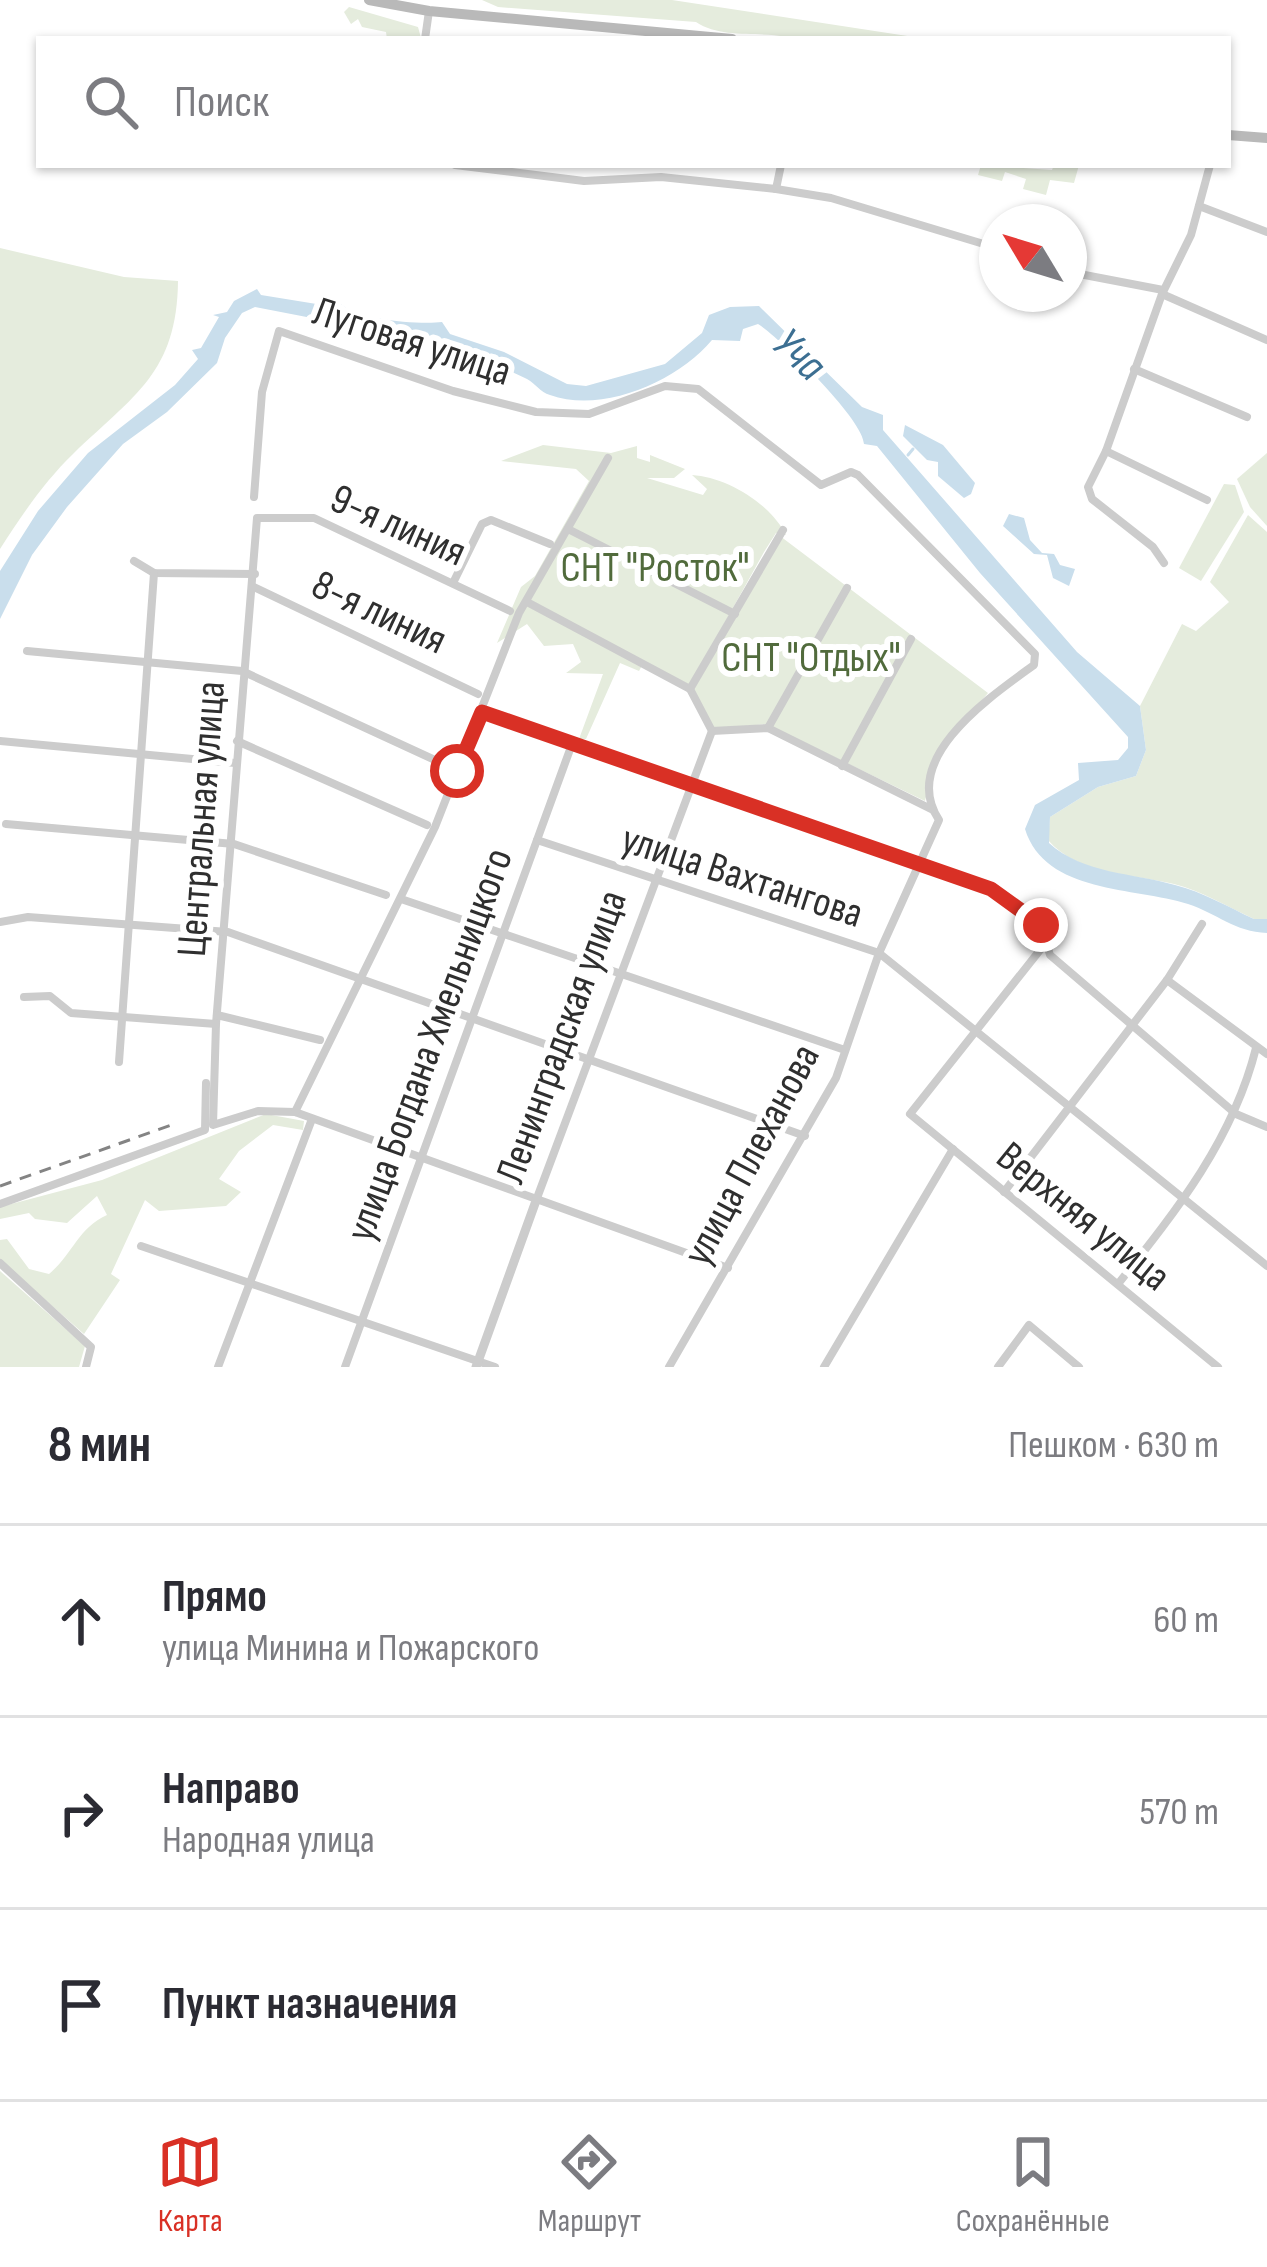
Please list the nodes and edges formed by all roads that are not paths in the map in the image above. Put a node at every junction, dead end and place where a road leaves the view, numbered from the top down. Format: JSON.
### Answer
{"nodes":[{"id":1,"x":369,"y":0,"type":"edge"},
{"id":2,"x":429,"y":11,"type":"junction"},
{"id":3,"x":425,"y":36,"type":"edge"},
{"id":4,"x":700,"y":36,"type":"edge"},
{"id":5,"x":1231,"y":135,"type":"edge"},
{"id":6,"x":1267,"y":138,"type":"edge"},
{"id":7,"x":473,"y":168,"type":"edge"},
{"id":8,"x":781,"y":168,"type":"edge"},
{"id":9,"x":1209,"y":168,"type":"edge"},
{"id":10,"x":776,"y":189,"type":"junction"},
{"id":11,"x":1199,"y":206,"type":"junction"},
{"id":12,"x":1267,"y":232,"type":"edge"},
{"id":13,"x":979,"y":243,"type":"edge"},
{"id":14,"x":1087,"y":276,"type":"edge"},
{"id":15,"x":1162,"y":292,"type":"junction"},
{"id":16,"x":1267,"y":340,"type":"edge"},
{"id":17,"x":1134,"y":369,"type":"junction"},
{"id":18,"x":1247,"y":416,"type":"dead end"},
{"id":19,"x":1106,"y":451,"type":"junction"},
{"id":20,"x":608,"y":458,"type":"dead end"},
{"id":21,"x":254,"y":497,"type":"dead end"},
{"id":22,"x":1208,"y":500,"type":"dead end"},
{"id":23,"x":257,"y":518,"type":"joint"},
{"id":24,"x":568,"y":529,"type":"junction"},
{"id":25,"x":783,"y":530,"type":"dead end"},
{"id":26,"x":550,"y":544,"type":"dead end"},
{"id":27,"x":134,"y":561,"type":"dead end"},
{"id":28,"x":1164,"y":562,"type":"dead end"},
{"id":29,"x":154,"y":573,"type":"junction"},
{"id":30,"x":255,"y":574,"type":"junction"},
{"id":31,"x":454,"y":581,"type":"junction"},
{"id":32,"x":254,"y":587,"type":"junction"},
{"id":33,"x":847,"y":588,"type":"dead end"},
{"id":34,"x":527,"y":602,"type":"junction"},
{"id":35,"x":510,"y":611,"type":"dead end"},
{"id":36,"x":735,"y":614,"type":"junction"},
{"id":37,"x":911,"y":640,"type":"dead end"},
{"id":38,"x":28,"y":651,"type":"dead end"},
{"id":39,"x":151,"y":664,"type":"junction"},
{"id":40,"x":1034,"y":665,"type":"joint"},
{"id":41,"x":242,"y":671,"type":"junction"},
{"id":42,"x":690,"y":689,"type":"junction"},
{"id":43,"x":478,"y":694,"type":"dead end"},
{"id":44,"x":482,"y":712,"type":"junction"},
{"id":45,"x":768,"y":728,"type":"junction"},
{"id":46,"x":712,"y":731,"type":"junction"},
{"id":47,"x":0,"y":741,"type":"edge"},
{"id":48,"x":237,"y":741,"type":"junction"},
{"id":49,"x":572,"y":744,"type":"junction"},
{"id":50,"x":144,"y":756,"type":"junction"},
{"id":51,"x":235,"y":763,"type":"junction"},
{"id":52,"x":842,"y":766,"type":"junction"},
{"id":53,"x":451,"y":767,"type":"dead end"},
{"id":54,"x":691,"y":786,"type":"junction"},
{"id":55,"x":933,"y":810,"type":"junction"},
{"id":56,"x":6,"y":824,"type":"dead end"},
{"id":57,"x":427,"y":825,"type":"dead end"},
{"id":58,"x":138,"y":836,"type":"junction"},
{"id":59,"x":537,"y":840,"type":"junction"},
{"id":60,"x":235,"y":844,"type":"junction"},
{"id":61,"x":919,"y":866,"type":"junction"},
{"id":62,"x":656,"y":882,"type":"junction"},
{"id":63,"x":386,"y":895,"type":"dead end"},
{"id":64,"x":401,"y":899,"type":"junction"},
{"id":65,"x":0,"y":922,"type":"edge"},
{"id":66,"x":1202,"y":924,"type":"dead end"},
{"id":67,"x":132,"y":925,"type":"junction"},
{"id":68,"x":228,"y":932,"type":"junction"},
{"id":69,"x":502,"y":934,"type":"junction"},
{"id":70,"x":1047,"y":950,"type":"junction"},
{"id":71,"x":879,"y":953,"type":"junction"},
{"id":72,"x":620,"y":974,"type":"junction"},
{"id":73,"x":357,"y":978,"type":"junction"},
{"id":74,"x":1167,"y":980,"type":"junction"},
{"id":75,"x":24,"y":998,"type":"dead end"},
{"id":76,"x":123,"y":1017,"type":"junction"},
{"id":77,"x":216,"y":1020,"type":"junction"},
{"id":78,"x":470,"y":1021,"type":"junction"},
{"id":79,"x":1133,"y":1025,"type":"junction"},
{"id":80,"x":977,"y":1030,"type":"junction"},
{"id":81,"x":320,"y":1040,"type":"dead end"},
{"id":82,"x":1256,"y":1048,"type":"junction"},
{"id":83,"x":842,"y":1049,"type":"junction"},
{"id":84,"x":1267,"y":1054,"type":"edge"},
{"id":85,"x":119,"y":1062,"type":"dead end"},
{"id":86,"x":589,"y":1062,"type":"junction"},
{"id":87,"x":206,"y":1083,"type":"dead end"},
{"id":88,"x":1068,"y":1107,"type":"junction"},
{"id":89,"x":295,"y":1112,"type":"junction"},
{"id":90,"x":1236,"y":1114,"type":"junction"},
{"id":91,"x":312,"y":1119,"type":"junction"},
{"id":92,"x":1267,"y":1126,"type":"edge"},
{"id":93,"x":209,"y":1128,"type":"junction"},
{"id":94,"x":805,"y":1136,"type":"junction"},
{"id":95,"x":953,"y":1149,"type":"junction"},
{"id":96,"x":421,"y":1157,"type":"junction"},
{"id":97,"x":1004,"y":1192,"type":"junction"},
{"id":98,"x":537,"y":1198,"type":"junction"},
{"id":99,"x":1186,"y":1199,"type":"junction"},
{"id":100,"x":0,"y":1204,"type":"edge"},
{"id":101,"x":141,"y":1246,"type":"dead end"},
{"id":102,"x":0,"y":1263,"type":"edge"},
{"id":103,"x":1267,"y":1266,"type":"edge"},
{"id":104,"x":728,"y":1268,"type":"junction"},
{"id":105,"x":246,"y":1282,"type":"junction"},
{"id":106,"x":1118,"y":1284,"type":"junction"},
{"id":107,"x":359,"y":1324,"type":"junction"},
{"id":108,"x":477,"y":1364,"type":"edge"},
{"id":109,"x":86,"y":1367,"type":"edge"},
{"id":110,"x":218,"y":1367,"type":"edge"},
{"id":111,"x":345,"y":1367,"type":"edge"},
{"id":112,"x":495,"y":1367,"type":"edge"},
{"id":113,"x":669,"y":1367,"type":"edge"},
{"id":114,"x":824,"y":1367,"type":"edge"},
{"id":115,"x":998,"y":1367,"type":"edge"},
{"id":116,"x":1078,"y":1367,"type":"edge"},
{"id":117,"x":1218,"y":1367,"type":"edge"}],
"edges":[{"from":1,"to":2,"type":"main road"},
{"from":2,"to":3,"type":"street"},
{"from":2,"to":4,"type":"main road"},
{"from":5,"to":6,"type":"main road"},
{"from":7,"to":10,"type":"street"},
{"from":8,"to":10,"type":"street"},
{"from":9,"to":11,"type":"street"},
{"from":10,"to":13,"type":"street"},
{"from":11,"to":12,"type":"street"},
{"from":11,"to":15,"type":"street"},
{"from":14,"to":15,"type":"street"},
{"from":15,"to":16,"type":"street"},
{"from":15,"to":17,"type":"street"},
{"from":17,"to":18,"type":"street"},
{"from":17,"to":19,"type":"street"},
{"from":19,"to":22,"type":"street"},
{"from":19,"to":28,"type":"street"},
{"from":20,"to":24,"type":"street"},
{"from":21,"to":40,"type":"street","name":"Луговая улица"},
{"from":23,"to":30,"type":"street","name":"Центральная улица"},
{"from":23,"to":31,"type":"street","name":"9-я линия"},
{"from":24,"to":34,"type":"street"},
{"from":24,"to":36,"type":"street"},
{"from":25,"to":36,"type":"street"},
{"from":26,"to":31,"type":"street"},
{"from":27,"to":29,"type":"street"},
{"from":29,"to":30,"type":"street"},
{"from":29,"to":39,"type":"street"},
{"from":30,"to":32,"type":"street","name":"Центральная улица"},
{"from":31,"to":35,"type":"street","name":"9-я линия"},
{"from":32,"to":41,"type":"street","name":"Центральная улица"},
{"from":32,"to":43,"type":"street","name":"8-я линия"},
{"from":33,"to":45,"type":"street"},
{"from":34,"to":42,"type":"street"},
{"from":34,"to":44,"type":"street"},
{"from":36,"to":42,"type":"street"},
{"from":37,"to":52,"type":"street"},
{"from":38,"to":39,"type":"street"},
{"from":39,"to":41,"type":"street"},
{"from":39,"to":50,"type":"street"},
{"from":40,"to":55,"type":"street","name":"улица Плеханова"},
{"from":41,"to":48,"type":"street","name":"Центральная улица"},
{"from":41,"to":53,"type":"street"},
{"from":42,"to":46,"type":"street"},
{"from":44,"to":49,"type":"street"},
{"from":44,"to":64,"type":"street"},
{"from":45,"to":46,"type":"street"},
{"from":45,"to":52,"type":"street"},
{"from":46,"to":54,"type":"street","name":"Ленинградская улица"},
{"from":47,"to":50,"type":"street"},
{"from":48,"to":51,"type":"street","name":"Центральная улица"},
{"from":48,"to":57,"type":"street"},
{"from":49,"to":54,"type":"street"},
{"from":49,"to":59,"type":"street","name":"улица Богдана Хмельницкого"},
{"from":50,"to":51,"type":"street"},
{"from":50,"to":58,"type":"street"},
{"from":51,"to":60,"type":"street","name":"Центральная улица"},
{"from":52,"to":55,"type":"street"},
{"from":54,"to":61,"type":"street"},
{"from":54,"to":62,"type":"street","name":"Ленинградская улица"},
{"from":55,"to":61,"type":"street","name":"улица Плеханова"},
{"from":56,"to":58,"type":"street"},
{"from":58,"to":60,"type":"street"},
{"from":58,"to":67,"type":"street"},
{"from":59,"to":62,"type":"street","name":"улица Вахтангова"},
{"from":59,"to":69,"type":"street","name":"улица Богдана Хмельницкого"},
{"from":60,"to":63,"type":"street"},
{"from":60,"to":68,"type":"street","name":"Центральная улица"},
{"from":61,"to":70,"type":"street"},
{"from":61,"to":71,"type":"street","name":"улица Плеханова"},
{"from":62,"to":71,"type":"street","name":"улица Вахтангова"},
{"from":62,"to":72,"type":"street","name":"Ленинградская улица"},
{"from":64,"to":69,"type":"street"},
{"from":64,"to":73,"type":"street"},
{"from":65,"to":67,"type":"street"},
{"from":66,"to":74,"type":"street"},
{"from":67,"to":68,"type":"street"},
{"from":67,"to":76,"type":"street"},
{"from":68,"to":73,"type":"street"},
{"from":68,"to":77,"type":"street","name":"Центральная улица"},
{"from":69,"to":72,"type":"street"},
{"from":69,"to":78,"type":"street","name":"улица Богдана Хмельницкого"},
{"from":70,"to":79,"type":"street"},
{"from":70,"to":80,"type":"street"},
{"from":71,"to":80,"type":"street","name":"улица Вахтангова"},
{"from":71,"to":83,"type":"street","name":"улица Плеханова"},
{"from":72,"to":83,"type":"street"},
{"from":72,"to":86,"type":"street","name":"Ленинградская улица"},
{"from":73,"to":78,"type":"street"},
{"from":73,"to":89,"type":"street"},
{"from":74,"to":79,"type":"street"},
{"from":74,"to":82,"type":"street"},
{"from":75,"to":76,"type":"street"},
{"from":76,"to":77,"type":"street"},
{"from":76,"to":85,"type":"street"},
{"from":77,"to":81,"type":"street"},
{"from":77,"to":93,"type":"street","name":"Центральная улица"},
{"from":78,"to":86,"type":"street"},
{"from":78,"to":96,"type":"street","name":"улица Богдана Хмельницкого"},
{"from":79,"to":88,"type":"street"},
{"from":79,"to":90,"type":"street"},
{"from":80,"to":88,"type":"street"},
{"from":80,"to":95,"type":"street","name":"Верхняя улица"},
{"from":82,"to":84,"type":"street"},
{"from":82,"to":90,"type":"street"},
{"from":83,"to":94,"type":"street","name":"улица Плеханова"},
{"from":86,"to":94,"type":"street"},
{"from":86,"to":98,"type":"street","name":"Ленинградская улица"},
{"from":87,"to":93,"type":"street"},
{"from":88,"to":97,"type":"street"},
{"from":88,"to":99,"type":"street"},
{"from":89,"to":91,"type":"street"},
{"from":89,"to":93,"type":"street"},
{"from":90,"to":92,"type":"street"},
{"from":90,"to":99,"type":"street"},
{"from":91,"to":96,"type":"street"},
{"from":91,"to":105,"type":"street"},
{"from":93,"to":100,"type":"street"},
{"from":94,"to":104,"type":"street","name":"улица Плеханова"},
{"from":95,"to":97,"type":"street","name":"Верхняя улица"},
{"from":95,"to":114,"type":"street"},
{"from":96,"to":98,"type":"street"},
{"from":96,"to":107,"type":"street","name":"улица Богдана Хмельницкого"},
{"from":97,"to":106,"type":"street","name":"Верхняя улица"},
{"from":98,"to":104,"type":"street"},
{"from":98,"to":108,"type":"street","name":"Ленинградская улица"},
{"from":99,"to":103,"type":"street"},
{"from":99,"to":106,"type":"street"},
{"from":101,"to":105,"type":"street"},
{"from":102,"to":109,"type":"street"},
{"from":104,"to":113,"type":"street","name":"улица Плеханова"},
{"from":105,"to":107,"type":"street"},
{"from":105,"to":110,"type":"street"},
{"from":106,"to":117,"type":"street","name":"Верхняя улица"},
{"from":107,"to":108,"type":"street"},
{"from":107,"to":111,"type":"street","name":"улица Богдана Хмельницкого"},
{"from":108,"to":112,"type":"street"},
{"from":115,"to":116,"type":"street"}]}
